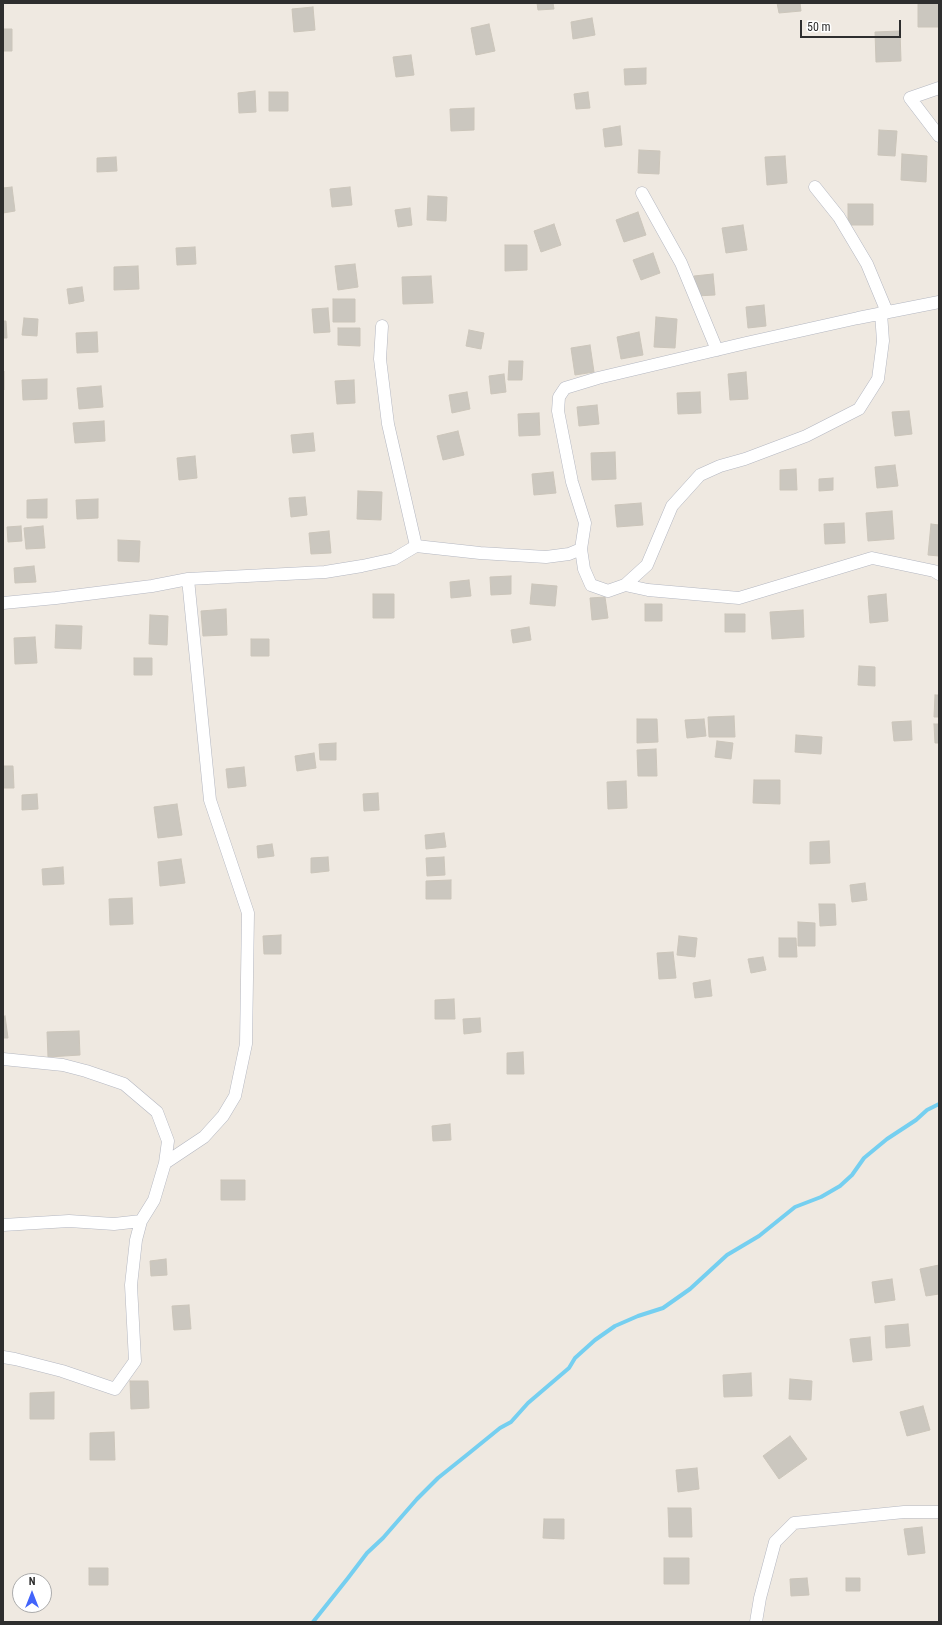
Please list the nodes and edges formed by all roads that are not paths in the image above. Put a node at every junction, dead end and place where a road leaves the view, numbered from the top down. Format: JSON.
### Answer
{"nodes":[{"id":1,"x":939,"y":88,"type":"edge"},
{"id":2,"x":939,"y":136,"type":"edge"},
{"id":3,"x":815,"y":187,"type":"dead end"},
{"id":4,"x":642,"y":193,"type":"dead end"},
{"id":5,"x":939,"y":302,"type":"edge"},
{"id":6,"x":884,"y":312,"type":"junction"},
{"id":7,"x":382,"y":326,"type":"dead end"},
{"id":8,"x":717,"y":350,"type":"junction"},
{"id":9,"x":416,"y":546,"type":"junction"},
{"id":10,"x":581,"y":549,"type":"junction"},
{"id":11,"x":939,"y":574,"type":"edge"},
{"id":12,"x":188,"y":578,"type":"junction"},
{"id":13,"x":625,"y":585,"type":"junction"},
{"id":14,"x":3,"y":603,"type":"edge"},
{"id":15,"x":3,"y":1059,"type":"edge"},
{"id":16,"x":165,"y":1163,"type":"junction"},
{"id":17,"x":140,"y":1221,"type":"junction"},
{"id":18,"x":3,"y":1225,"type":"edge"},
{"id":19,"x":3,"y":1357,"type":"edge"},
{"id":20,"x":939,"y":1512,"type":"edge"},
{"id":21,"x":756,"y":1622,"type":"edge"}],
"edges":[{"from":1,"to":2,"type":"street"},
{"from":3,"to":6,"type":"street"},
{"from":4,"to":8,"type":"street"},
{"from":5,"to":6,"type":"street"},
{"from":6,"to":8,"type":"street"},
{"from":6,"to":13,"type":"street"},
{"from":7,"to":9,"type":"street"},
{"from":8,"to":10,"type":"street"},
{"from":9,"to":10,"type":"street"},
{"from":9,"to":12,"type":"street"},
{"from":10,"to":13,"type":"street"},
{"from":11,"to":13,"type":"street"},
{"from":12,"to":14,"type":"street"},
{"from":12,"to":16,"type":"street"},
{"from":15,"to":16,"type":"street"},
{"from":16,"to":17,"type":"street"},
{"from":17,"to":18,"type":"street"},
{"from":17,"to":19,"type":"street"},
{"from":20,"to":21,"type":"street"}]}
